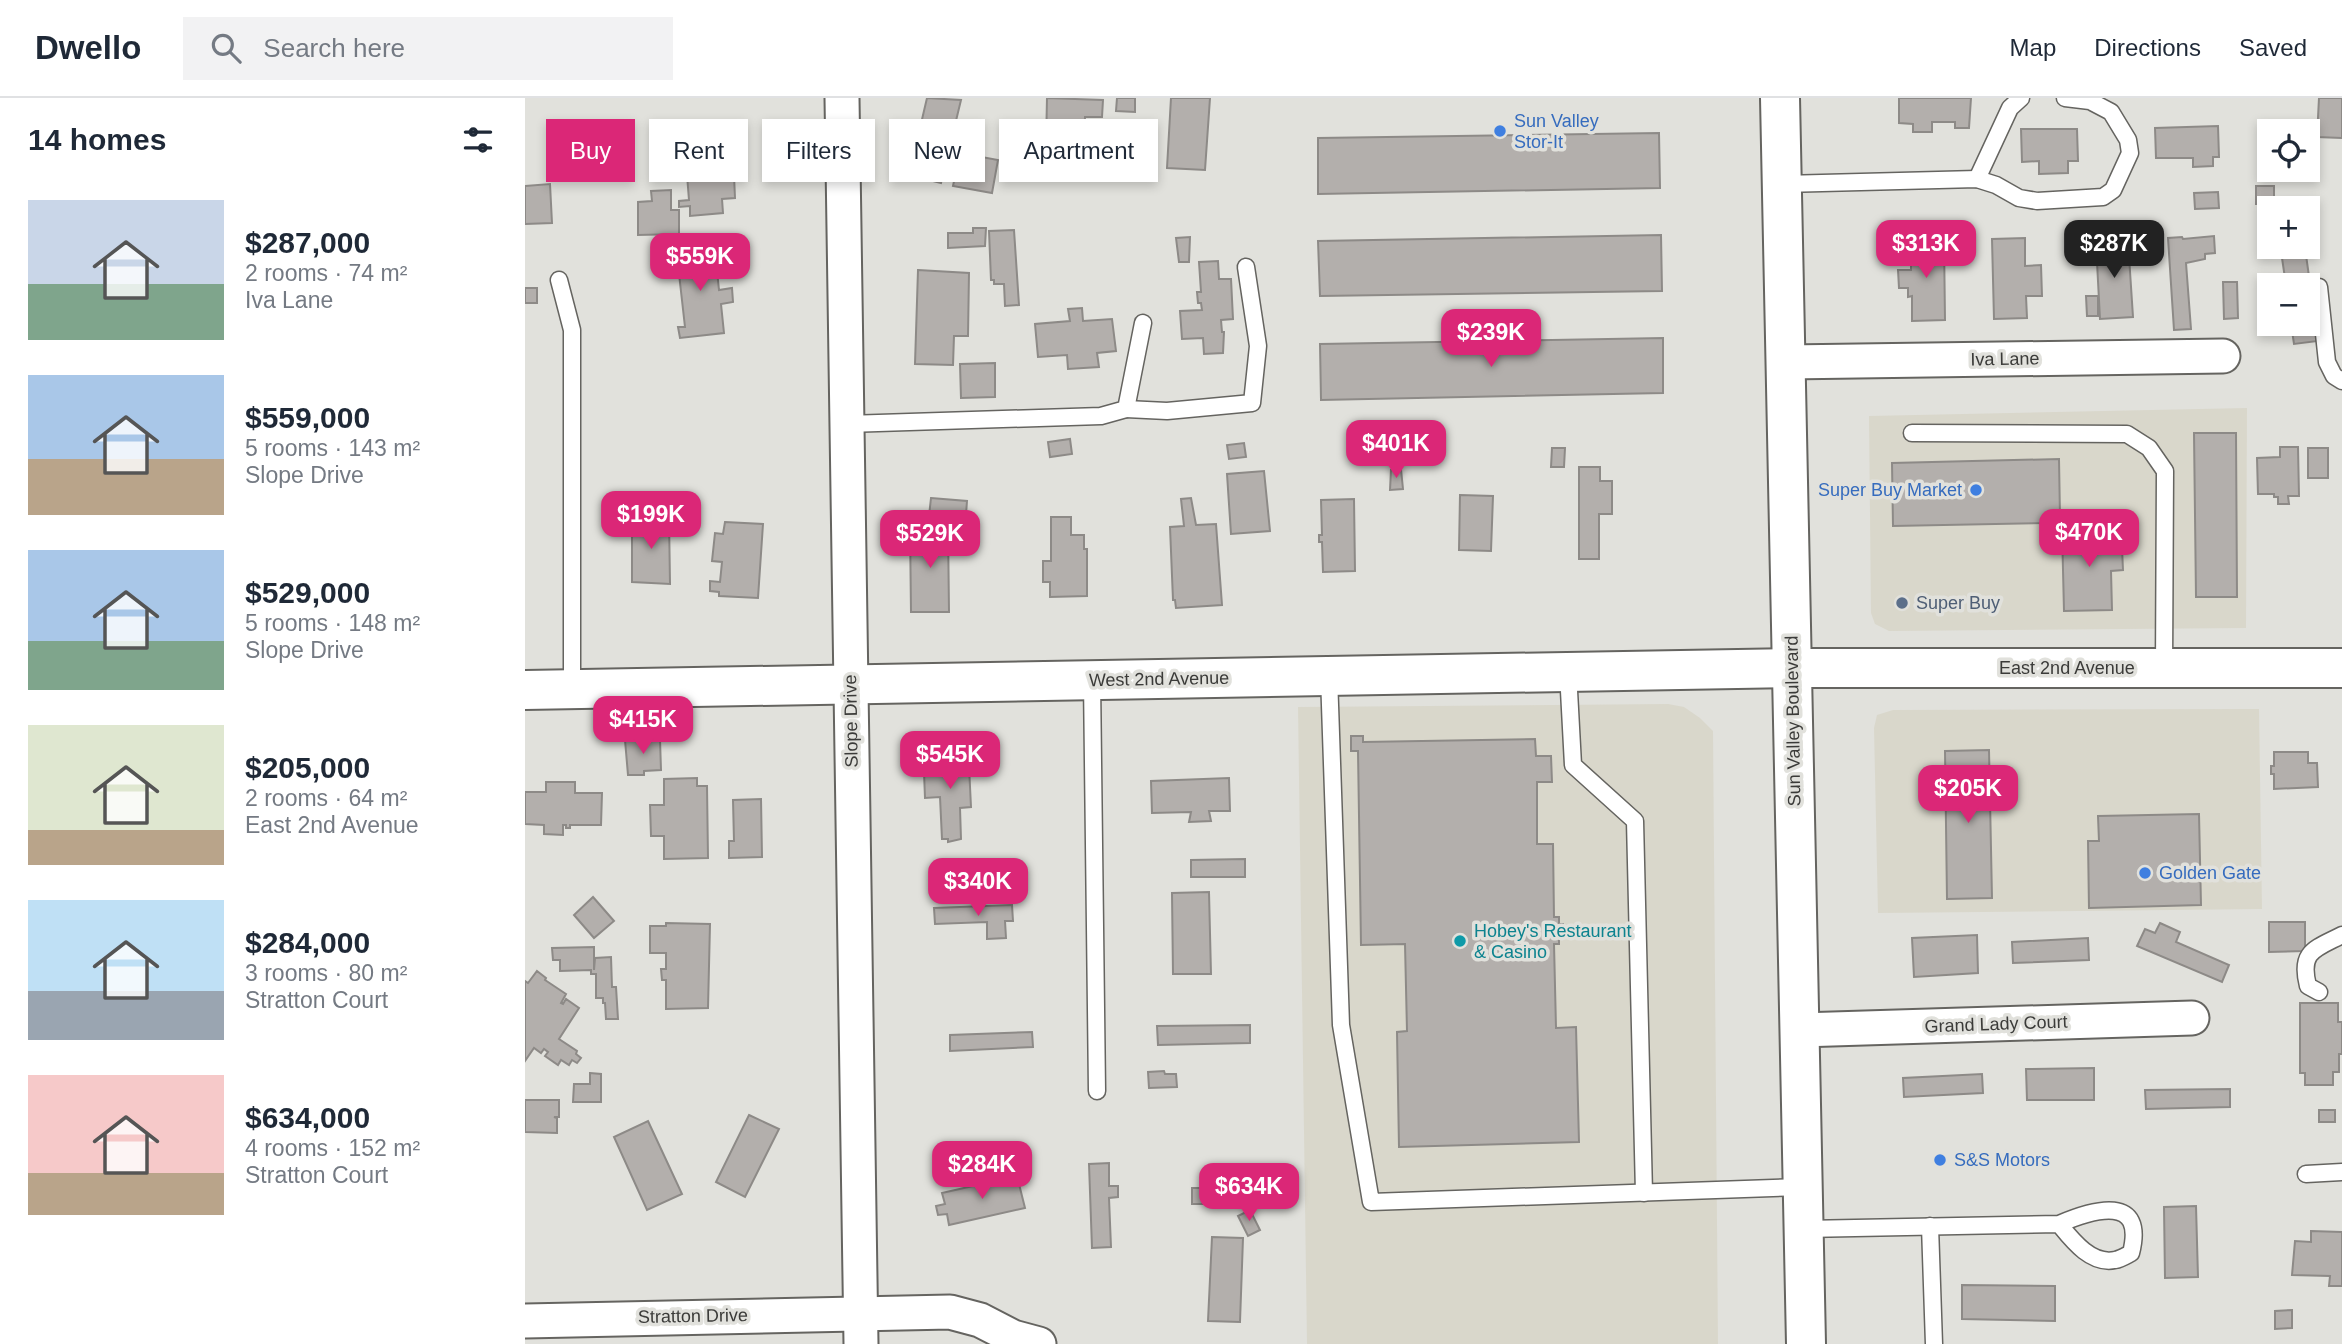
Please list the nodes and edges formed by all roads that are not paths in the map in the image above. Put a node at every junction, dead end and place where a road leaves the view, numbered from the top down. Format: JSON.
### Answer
{"nodes":[{"id":1,"x":842,"y":98,"type":"edge"},
{"id":2,"x":1780,"y":98,"type":"edge"},
{"id":3,"x":2021,"y":98,"type":"edge"},
{"id":4,"x":2065,"y":98,"type":"edge"},
{"id":5,"x":1977,"y":179,"type":"junction"},
{"id":6,"x":1783,"y":184,"type":"junction"},
{"id":7,"x":1246,"y":267,"type":"dead end"},
{"id":8,"x":559,"y":280,"type":"dead end"},
{"id":9,"x":2320,"y":296,"type":"edge"},
{"id":10,"x":1143,"y":323,"type":"dead end"},
{"id":11,"x":2223,"y":356,"type":"dead end"},
{"id":12,"x":1787,"y":362,"type":"junction"},
{"id":13,"x":2342,"y":381,"type":"edge"},
{"id":14,"x":1126,"y":409,"type":"junction"},
{"id":15,"x":847,"y":424,"type":"junction"},
{"id":16,"x":1912,"y":433,"type":"dead end"},
{"id":17,"x":1792,"y":668,"type":"junction"},
{"id":18,"x":2164,"y":668,"type":"junction"},
{"id":19,"x":2342,"y":668,"type":"edge"},
{"id":20,"x":1568,"y":672,"type":"junction"},
{"id":21,"x":1329,"y":676,"type":"junction"},
{"id":22,"x":1092,"y":680,"type":"junction"},
{"id":23,"x":851,"y":684,"type":"junction"},
{"id":24,"x":572,"y":690,"type":"junction"},
{"id":25,"x":525,"y":691,"type":"edge"},
{"id":26,"x":2342,"y":935,"type":"edge"},
{"id":27,"x":2319,"y":992,"type":"dead end"},
{"id":28,"x":2192,"y":1018,"type":"dead end"},
{"id":29,"x":1800,"y":1030,"type":"junction"},
{"id":30,"x":1097,"y":1091,"type":"dead end"},
{"id":31,"x":2342,"y":1172,"type":"edge"},
{"id":32,"x":2306,"y":1174,"type":"dead end"},
{"id":33,"x":1803,"y":1187,"type":"junction"},
{"id":34,"x":1644,"y":1193,"type":"junction"},
{"id":35,"x":2059,"y":1224,"type":"junction"},
{"id":36,"x":1930,"y":1226,"type":"junction"},
{"id":37,"x":1804,"y":1229,"type":"junction"},
{"id":38,"x":525,"y":1321,"type":"edge"},
{"id":39,"x":861,"y":1328,"type":"edge"},
{"id":40,"x":1039,"y":1344,"type":"edge"},
{"id":41,"x":1806,"y":1344,"type":"edge"},
{"id":42,"x":1934,"y":1344,"type":"edge"}],
"edges":[{"from":1,"to":15,"type":"street","name":"Slope Drive"},
{"from":2,"to":6,"type":"street","name":"Sun Valley Boulevard"},
{"from":3,"to":5,"type":"lane"},
{"from":4,"to":5,"type":"lane"},
{"from":5,"to":6,"type":"lane"},
{"from":6,"to":12,"type":"street","name":"Sun Valley Boulevard"},
{"from":7,"to":14,"type":"lane"},
{"from":8,"to":24,"type":"lane"},
{"from":9,"to":13,"type":"lane"},
{"from":10,"to":14,"type":"lane"},
{"from":11,"to":12,"type":"street","name":"Iva Lane"},
{"from":12,"to":17,"type":"street","name":"Sun Valley Boulevard"},
{"from":14,"to":15,"type":"lane"},
{"from":15,"to":23,"type":"street","name":"Slope Drive"},
{"from":16,"to":18,"type":"lane"},
{"from":17,"to":18,"type":"street","name":"East 2nd Avenue"},
{"from":17,"to":20,"type":"street","name":"West 2nd Avenue"},
{"from":17,"to":29,"type":"street","name":"Sun Valley Boulevard"},
{"from":18,"to":19,"type":"street","name":"East 2nd Avenue"},
{"from":20,"to":21,"type":"street","name":"West 2nd Avenue"},
{"from":20,"to":34,"type":"lane"},
{"from":21,"to":22,"type":"street","name":"West 2nd Avenue"},
{"from":21,"to":34,"type":"lane"},
{"from":22,"to":23,"type":"street","name":"West 2nd Avenue"},
{"from":22,"to":30,"type":"lane"},
{"from":23,"to":24,"type":"street","name":"West 2nd Avenue"},
{"from":23,"to":39,"type":"street","name":"Slope Drive"},
{"from":24,"to":25,"type":"street","name":"West 2nd Avenue"},
{"from":26,"to":27,"type":"lane"},
{"from":28,"to":29,"type":"street","name":"Grand Lady Court"},
{"from":29,"to":33,"type":"street","name":"Sun Valley Boulevard"},
{"from":31,"to":32,"type":"lane"},
{"from":33,"to":34,"type":"lane"},
{"from":33,"to":37,"type":"street","name":"Sun Valley Boulevard"},
{"from":35,"to":35,"type":"lane"},
{"from":35,"to":36,"type":"lane"},
{"from":36,"to":37,"type":"lane"},
{"from":36,"to":42,"type":"lane"},
{"from":37,"to":41,"type":"street","name":"Sun Valley Boulevard"},
{"from":38,"to":39,"type":"street","name":"Stratton Drive"},
{"from":39,"to":40,"type":"street","name":"Stratton Drive"}]}
